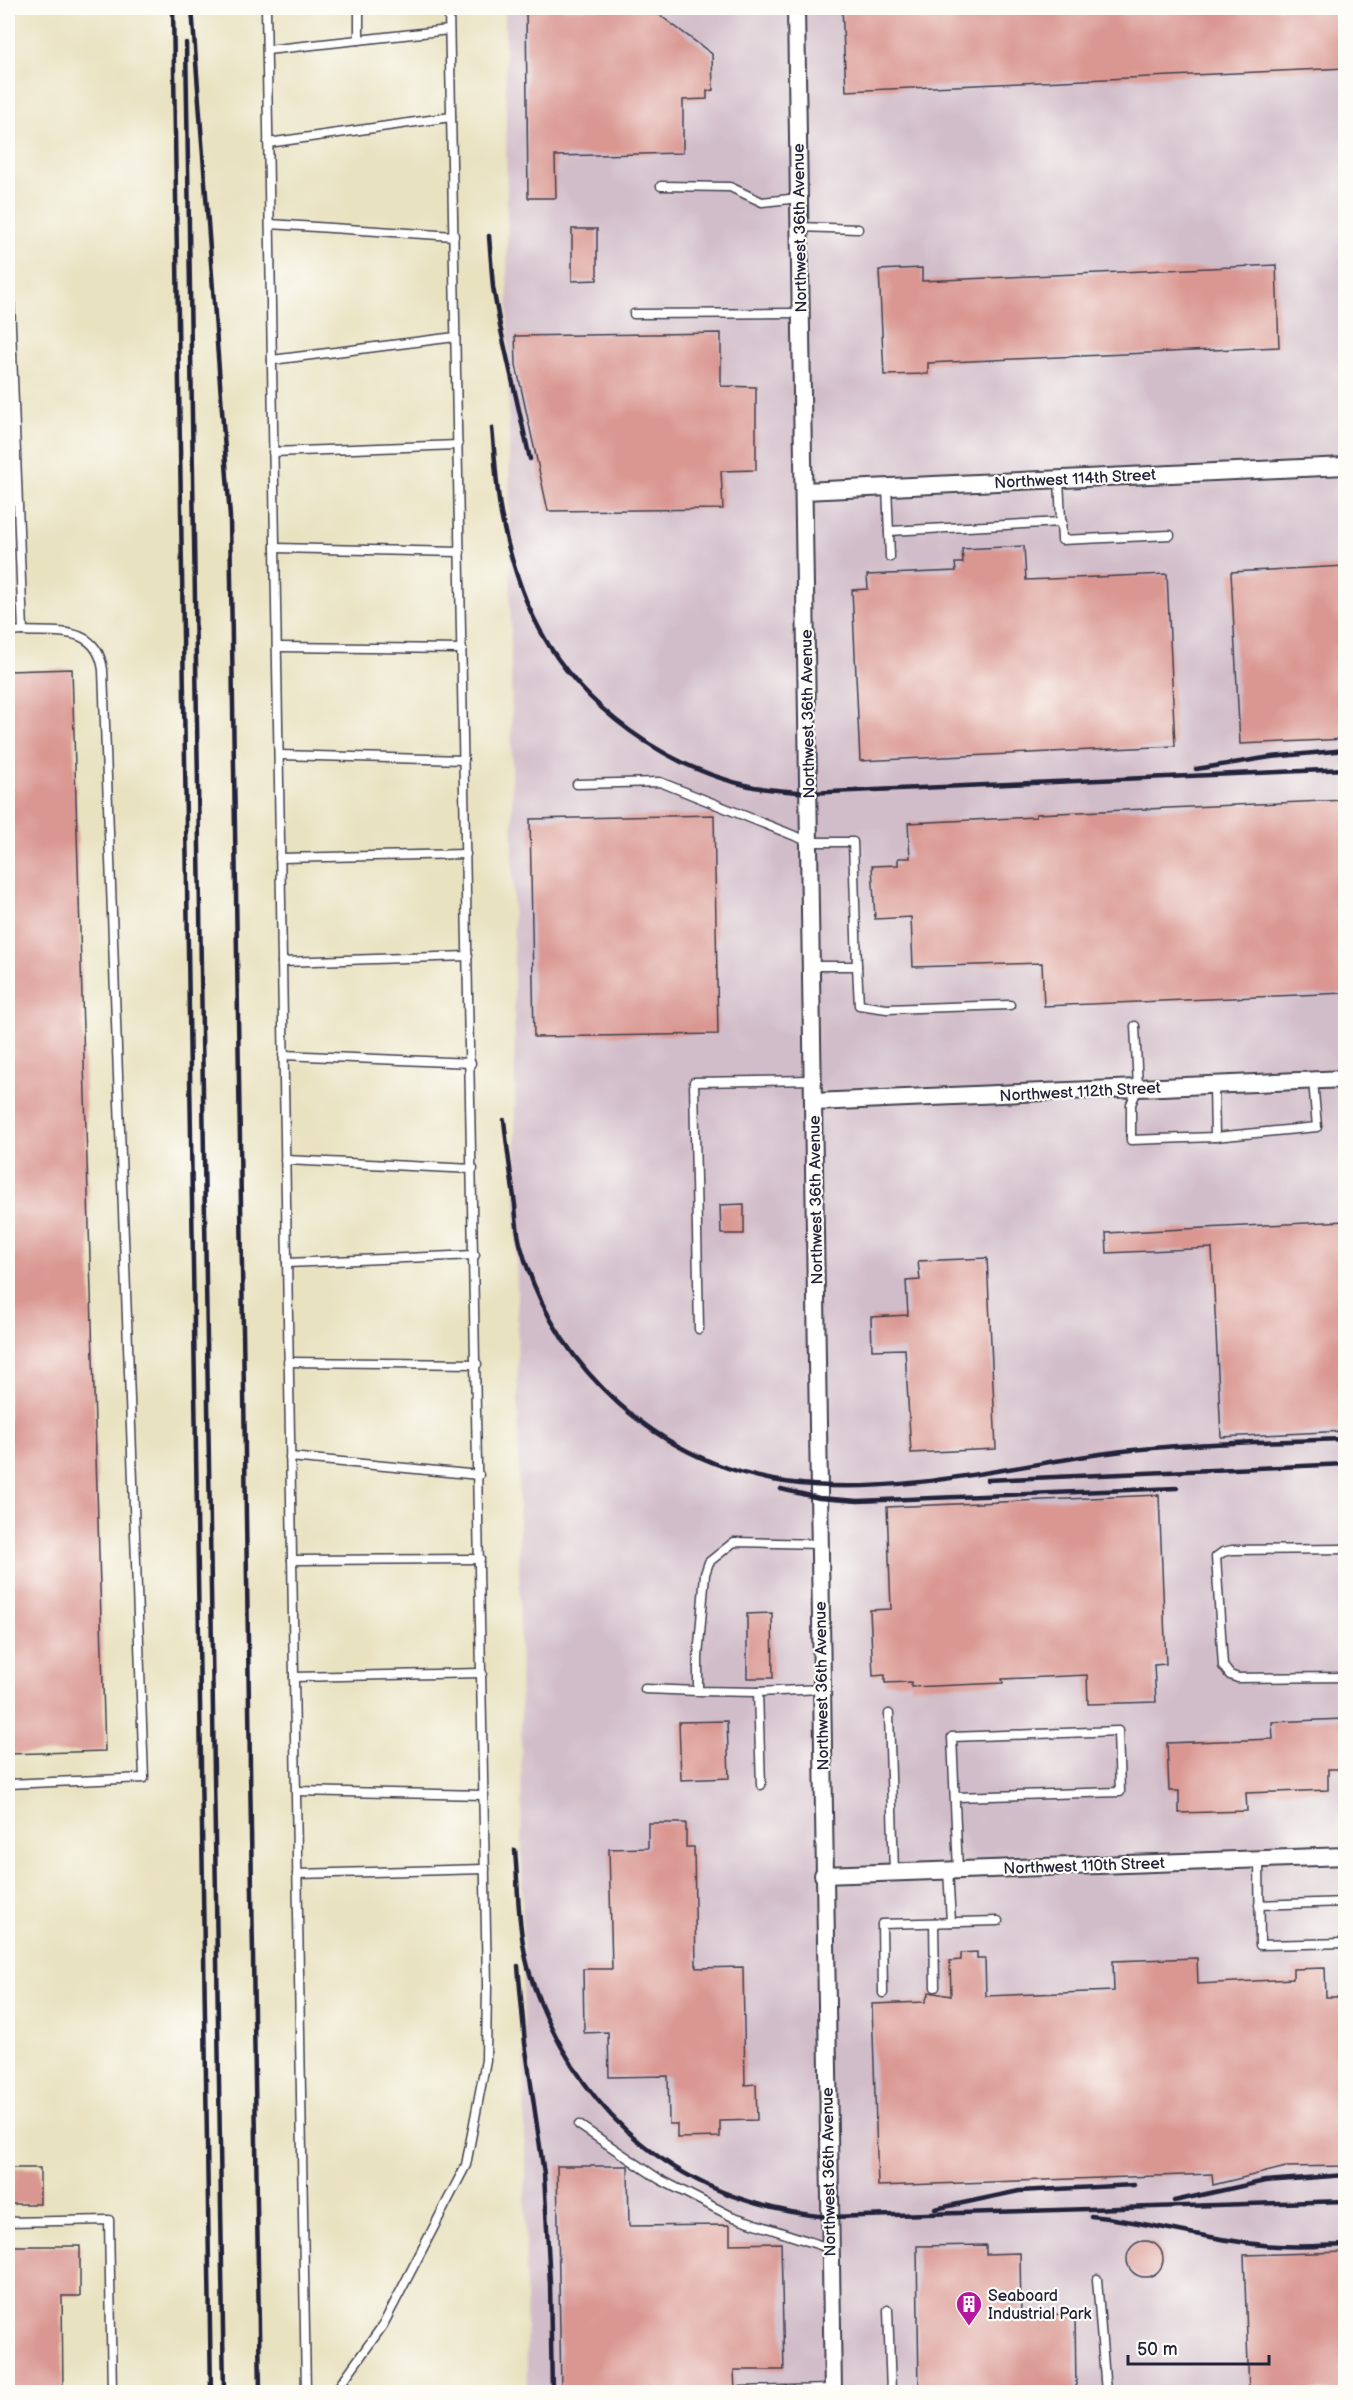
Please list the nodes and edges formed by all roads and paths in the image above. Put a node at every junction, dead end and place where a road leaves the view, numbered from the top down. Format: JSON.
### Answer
{"nodes":[{"id":1,"x":266,"y":8,"type":"edge"},
{"id":2,"x":359,"y":8,"type":"edge"},
{"id":3,"x":449,"y":8,"type":"edge"},
{"id":4,"x":796,"y":8,"type":"edge"},
{"id":5,"x":449,"y":30,"type":"junction"},
{"id":6,"x":359,"y":40,"type":"junction"},
{"id":7,"x":267,"y":50,"type":"junction"},
{"id":8,"x":451,"y":117,"type":"junction"},
{"id":9,"x":268,"y":143,"type":"junction"},
{"id":10,"x":661,"y":186,"type":"dead end"},
{"id":11,"x":799,"y":198,"type":"junction"},
{"id":12,"x":270,"y":224,"type":"junction"},
{"id":13,"x":799,"y":227,"type":"junction"},
{"id":14,"x":858,"y":229,"type":"dead end"},
{"id":15,"x":453,"y":236,"type":"junction"},
{"id":16,"x":8,"y":252,"type":"edge"},
{"id":17,"x":801,"y":313,"type":"junction"},
{"id":18,"x":634,"y":314,"type":"dead end"},
{"id":19,"x":455,"y":337,"type":"junction"},
{"id":20,"x":272,"y":360,"type":"junction"},
{"id":21,"x":458,"y":445,"type":"junction"},
{"id":22,"x":273,"y":452,"type":"junction"},
{"id":23,"x":1346,"y":466,"type":"edge"},
{"id":24,"x":1059,"y":479,"type":"junction"},
{"id":25,"x":887,"y":487,"type":"junction"},
{"id":26,"x":804,"y":491,"type":"junction"},
{"id":27,"x":1062,"y":522,"type":"junction"},
{"id":28,"x":889,"y":531,"type":"junction"},
{"id":29,"x":1170,"y":536,"type":"dead end"},
{"id":30,"x":275,"y":548,"type":"junction"},
{"id":31,"x":460,"y":552,"type":"junction"},
{"id":32,"x":890,"y":557,"type":"dead end"},
{"id":33,"x":23,"y":631,"type":"junction"},
{"id":34,"x":8,"y":632,"type":"edge"},
{"id":35,"x":277,"y":647,"type":"junction"},
{"id":36,"x":462,"y":649,"type":"junction"},
{"id":37,"x":279,"y":755,"type":"junction"},
{"id":38,"x":464,"y":760,"type":"junction"},
{"id":39,"x":577,"y":784,"type":"dead end"},
{"id":40,"x":810,"y":842,"type":"junction"},
{"id":41,"x":466,"y":854,"type":"junction"},
{"id":42,"x":280,"y":858,"type":"junction"},
{"id":43,"x":468,"y":956,"type":"junction"},
{"id":44,"x":282,"y":963,"type":"junction"},
{"id":45,"x":812,"y":966,"type":"junction"},
{"id":46,"x":857,"y":966,"type":"junction"},
{"id":47,"x":1010,"y":1005,"type":"dead end"},
{"id":48,"x":1135,"y":1026,"type":"dead end"},
{"id":49,"x":283,"y":1055,"type":"junction"},
{"id":50,"x":471,"y":1063,"type":"junction"},
{"id":51,"x":1346,"y":1079,"type":"edge"},
{"id":52,"x":814,"y":1080,"type":"junction"},
{"id":53,"x":1313,"y":1080,"type":"junction"},
{"id":54,"x":1214,"y":1084,"type":"junction"},
{"id":55,"x":1138,"y":1088,"type":"junction"},
{"id":56,"x":814,"y":1102,"type":"junction"},
{"id":57,"x":1215,"y":1137,"type":"junction"},
{"id":58,"x":285,"y":1160,"type":"junction"},
{"id":59,"x":473,"y":1169,"type":"junction"},
{"id":60,"x":475,"y":1255,"type":"junction"},
{"id":61,"x":287,"y":1263,"type":"junction"},
{"id":62,"x":699,"y":1329,"type":"dead end"},
{"id":63,"x":288,"y":1362,"type":"junction"},
{"id":64,"x":477,"y":1364,"type":"junction"},
{"id":65,"x":290,"y":1457,"type":"junction"},
{"id":66,"x":479,"y":1475,"type":"junction"},
{"id":67,"x":819,"y":1544,"type":"junction"},
{"id":68,"x":1346,"y":1549,"type":"edge"},
{"id":69,"x":480,"y":1559,"type":"junction"},
{"id":70,"x":292,"y":1560,"type":"junction"},
{"id":71,"x":482,"y":1673,"type":"junction"},
{"id":72,"x":294,"y":1677,"type":"junction"},
{"id":73,"x":1346,"y":1677,"type":"edge"},
{"id":74,"x":645,"y":1689,"type":"dead end"},
{"id":75,"x":821,"y":1689,"type":"junction"},
{"id":76,"x":698,"y":1691,"type":"junction"},
{"id":77,"x":758,"y":1692,"type":"junction"},
{"id":78,"x":889,"y":1714,"type":"dead end"},
{"id":79,"x":8,"y":1784,"type":"edge"},
{"id":80,"x":761,"y":1785,"type":"dead end"},
{"id":81,"x":296,"y":1791,"type":"junction"},
{"id":82,"x":484,"y":1795,"type":"junction"},
{"id":83,"x":955,"y":1797,"type":"junction"},
{"id":84,"x":1346,"y":1856,"type":"edge"},
{"id":85,"x":1259,"y":1859,"type":"junction"},
{"id":86,"x":485,"y":1869,"type":"junction"},
{"id":87,"x":953,"y":1870,"type":"junction"},
{"id":88,"x":894,"y":1872,"type":"junction"},
{"id":89,"x":297,"y":1874,"type":"junction"},
{"id":90,"x":823,"y":1875,"type":"junction"},
{"id":91,"x":1346,"y":1902,"type":"edge"},
{"id":92,"x":1259,"y":1905,"type":"junction"},
{"id":93,"x":951,"y":1922,"type":"junction"},
{"id":94,"x":998,"y":1922,"type":"dead end"},
{"id":95,"x":934,"y":1923,"type":"junction"},
{"id":96,"x":1346,"y":1943,"type":"edge"},
{"id":97,"x":935,"y":1987,"type":"dead end"},
{"id":98,"x":883,"y":1993,"type":"dead end"},
{"id":99,"x":579,"y":2125,"type":"dead end"},
{"id":100,"x":8,"y":2222,"type":"edge"},
{"id":101,"x":829,"y":2248,"type":"junction"},
{"id":102,"x":1097,"y":2279,"type":"dead end"},
{"id":103,"x":888,"y":2310,"type":"dead end"},
{"id":104,"x":741,"y":2391,"type":"edge"},
{"id":105,"x":832,"y":2391,"type":"edge"},
{"id":106,"x":112,"y":2392,"type":"edge"},
{"id":107,"x":306,"y":2392,"type":"edge"},
{"id":108,"x":335,"y":2392,"type":"edge"},
{"id":109,"x":891,"y":2392,"type":"edge"},
{"id":110,"x":1106,"y":2392,"type":"edge"}],
"edges":[{"from":1,"to":7,"type":"lane"},
{"from":2,"to":6,"type":"lane"},
{"from":3,"to":5,"type":"lane"},
{"from":4,"to":11,"type":"street","name":"Northwest 36th Avenue"},
{"from":5,"to":6,"type":"lane"},
{"from":5,"to":8,"type":"lane"},
{"from":6,"to":7,"type":"lane"},
{"from":7,"to":9,"type":"lane"},
{"from":8,"to":9,"type":"lane"},
{"from":8,"to":15,"type":"lane"},
{"from":9,"to":12,"type":"lane"},
{"from":10,"to":11,"type":"lane"},
{"from":11,"to":13,"type":"street","name":"Northwest 36th Avenue"},
{"from":12,"to":15,"type":"lane"},
{"from":12,"to":20,"type":"lane"},
{"from":13,"to":14,"type":"lane"},
{"from":13,"to":17,"type":"street","name":"Northwest 36th Avenue"},
{"from":15,"to":19,"type":"lane"},
{"from":16,"to":33,"type":"lane"},
{"from":17,"to":18,"type":"lane"},
{"from":17,"to":26,"type":"street","name":"Northwest 36th Avenue"},
{"from":19,"to":20,"type":"lane"},
{"from":19,"to":21,"type":"lane"},
{"from":20,"to":22,"type":"lane"},
{"from":21,"to":22,"type":"lane"},
{"from":21,"to":31,"type":"lane"},
{"from":22,"to":30,"type":"lane"},
{"from":23,"to":24,"type":"street","name":"Northwest 114th Street"},
{"from":24,"to":25,"type":"street","name":"Northwest 114th Street"},
{"from":24,"to":27,"type":"lane"},
{"from":25,"to":26,"type":"street","name":"Northwest 114th Street"},
{"from":25,"to":28,"type":"lane"},
{"from":26,"to":40,"type":"street","name":"Northwest 36th Avenue"},
{"from":27,"to":28,"type":"lane"},
{"from":27,"to":29,"type":"lane"},
{"from":28,"to":32,"type":"lane"},
{"from":30,"to":31,"type":"lane"},
{"from":30,"to":35,"type":"lane"},
{"from":31,"to":36,"type":"lane"},
{"from":33,"to":34,"type":"lane"},
{"from":33,"to":79,"type":"lane"},
{"from":35,"to":36,"type":"lane"},
{"from":35,"to":37,"type":"lane"},
{"from":36,"to":38,"type":"lane"},
{"from":37,"to":38,"type":"lane"},
{"from":37,"to":42,"type":"lane"},
{"from":38,"to":41,"type":"lane"},
{"from":39,"to":40,"type":"lane"},
{"from":40,"to":45,"type":"street","name":"Northwest 36th Avenue"},
{"from":40,"to":46,"type":"lane"},
{"from":41,"to":42,"type":"lane"},
{"from":41,"to":43,"type":"lane"},
{"from":42,"to":44,"type":"lane"},
{"from":43,"to":44,"type":"lane"},
{"from":43,"to":50,"type":"lane"},
{"from":44,"to":49,"type":"lane"},
{"from":45,"to":46,"type":"lane"},
{"from":45,"to":52,"type":"street","name":"Northwest 36th Avenue"},
{"from":46,"to":47,"type":"lane"},
{"from":48,"to":55,"type":"lane"},
{"from":49,"to":50,"type":"lane"},
{"from":49,"to":58,"type":"lane"},
{"from":50,"to":59,"type":"lane"},
{"from":51,"to":53,"type":"street","name":"Northwest 112th Street"},
{"from":52,"to":56,"type":"street","name":"Northwest 36th Avenue"},
{"from":52,"to":62,"type":"lane"},
{"from":53,"to":54,"type":"street","name":"Northwest 112th Street"},
{"from":53,"to":57,"type":"lane"},
{"from":54,"to":55,"type":"street","name":"Northwest 112th Street"},
{"from":54,"to":57,"type":"lane"},
{"from":55,"to":56,"type":"street","name":"Northwest 112th Street"},
{"from":55,"to":57,"type":"lane"},
{"from":56,"to":67,"type":"street","name":"Northwest 36th Avenue"},
{"from":58,"to":59,"type":"lane"},
{"from":58,"to":61,"type":"lane"},
{"from":59,"to":60,"type":"lane"},
{"from":60,"to":61,"type":"lane"},
{"from":60,"to":64,"type":"lane"},
{"from":61,"to":63,"type":"lane"},
{"from":63,"to":64,"type":"lane"},
{"from":63,"to":65,"type":"lane"},
{"from":64,"to":66,"type":"lane"},
{"from":65,"to":66,"type":"lane"},
{"from":65,"to":70,"type":"lane"},
{"from":66,"to":69,"type":"lane"},
{"from":67,"to":75,"type":"street","name":"Northwest 36th Avenue"},
{"from":67,"to":76,"type":"lane"},
{"from":68,"to":73,"type":"lane"},
{"from":69,"to":70,"type":"lane"},
{"from":69,"to":71,"type":"lane"},
{"from":70,"to":72,"type":"lane"},
{"from":71,"to":72,"type":"lane"},
{"from":71,"to":82,"type":"lane"},
{"from":72,"to":81,"type":"lane"},
{"from":74,"to":76,"type":"lane"},
{"from":75,"to":77,"type":"lane"},
{"from":75,"to":90,"type":"street","name":"Northwest 36th Avenue"},
{"from":76,"to":77,"type":"lane"},
{"from":77,"to":80,"type":"lane"},
{"from":78,"to":88,"type":"lane"},
{"from":81,"to":82,"type":"lane"},
{"from":81,"to":89,"type":"lane"},
{"from":82,"to":86,"type":"lane"},
{"from":83,"to":83,"type":"lane"},
{"from":83,"to":87,"type":"lane"},
{"from":84,"to":85,"type":"street","name":"Northwest 110th Street"},
{"from":85,"to":87,"type":"street","name":"Northwest 110th Street"},
{"from":85,"to":92,"type":"lane"},
{"from":86,"to":89,"type":"lane"},
{"from":86,"to":108,"type":"lane"},
{"from":87,"to":88,"type":"street","name":"Northwest 110th Street"},
{"from":87,"to":93,"type":"lane"},
{"from":88,"to":90,"type":"street","name":"Northwest 110th Street"},
{"from":89,"to":107,"type":"lane"},
{"from":90,"to":101,"type":"street","name":"Northwest 36th Avenue"},
{"from":91,"to":92,"type":"lane"},
{"from":92,"to":96,"type":"lane"},
{"from":93,"to":94,"type":"lane"},
{"from":93,"to":95,"type":"lane"},
{"from":95,"to":97,"type":"lane"},
{"from":95,"to":98,"type":"lane"},
{"from":99,"to":101,"type":"lane"},
{"from":100,"to":106,"type":"lane"},
{"from":101,"to":105,"type":"street","name":"Northwest 36th Avenue"},
{"from":102,"to":110,"type":"lane"},
{"from":103,"to":109,"type":"lane"},
{"from":104,"to":105,"type":"lane"}]}
